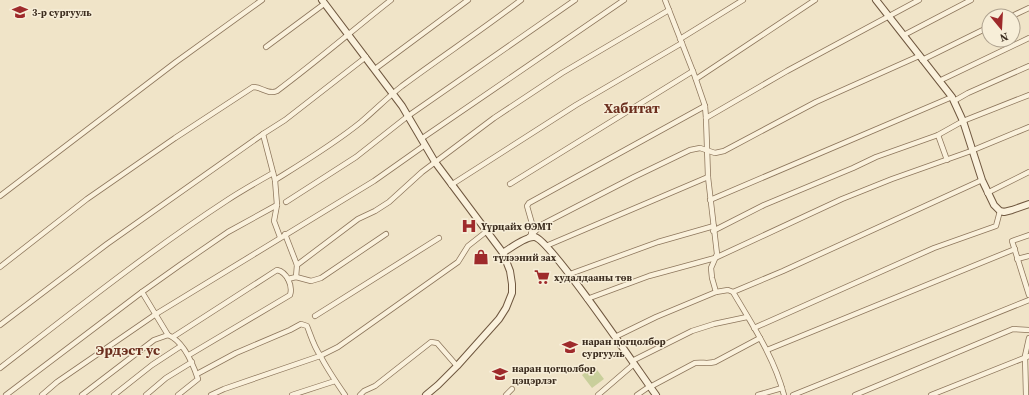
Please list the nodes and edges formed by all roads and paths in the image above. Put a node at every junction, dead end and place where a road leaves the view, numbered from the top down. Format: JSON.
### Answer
{"nodes":[{"id":1,"x":262,"y":0,"type":"edge"},
{"id":2,"x":391,"y":0,"type":"edge"},
{"id":3,"x":468,"y":0,"type":"edge"},
{"id":4,"x":521,"y":0,"type":"edge"},
{"id":5,"x":575,"y":0,"type":"edge"},
{"id":6,"x":624,"y":0,"type":"edge"},
{"id":7,"x":671,"y":0,"type":"edge"},
{"id":8,"x":743,"y":0,"type":"edge"},
{"id":9,"x":815,"y":0,"type":"edge"},
{"id":10,"x":876,"y":0,"type":"edge"},
{"id":11,"x":919,"y":0,"type":"edge"},
{"id":12,"x":971,"y":0,"type":"edge"},
{"id":13,"x":323,"y":2,"type":"edge"},
{"id":14,"x":666,"y":2,"type":"edge"},
{"id":15,"x":669,"y":10,"type":"junction"},
{"id":16,"x":890,"y":16,"type":"junction"},
{"id":17,"x":981,"y":31,"type":"edge"},
{"id":18,"x":348,"y":34,"type":"junction"},
{"id":19,"x":904,"y":35,"type":"junction"},
{"id":20,"x":1029,"y":38,"type":"edge"},
{"id":21,"x":681,"y":41,"type":"junction"},
{"id":22,"x":266,"y":47,"type":"dead end"},
{"id":23,"x":366,"y":57,"type":"junction"},
{"id":24,"x":921,"y":58,"type":"junction"},
{"id":25,"x":1029,"y":66,"type":"edge"},
{"id":26,"x":375,"y":69,"type":"junction"},
{"id":27,"x":693,"y":71,"type":"junction"},
{"id":28,"x":696,"y":79,"type":"junction"},
{"id":29,"x":939,"y":80,"type":"junction"},
{"id":30,"x":393,"y":93,"type":"junction"},
{"id":31,"x":1029,"y":94,"type":"edge"},
{"id":32,"x":953,"y":99,"type":"junction"},
{"id":33,"x":705,"y":106,"type":"junction"},
{"id":34,"x":408,"y":116,"type":"junction"},
{"id":35,"x":706,"y":118,"type":"junction"},
{"id":36,"x":962,"y":121,"type":"junction"},
{"id":37,"x":1029,"y":127,"type":"edge"},
{"id":38,"x":263,"y":134,"type":"junction"},
{"id":39,"x":938,"y":135,"type":"junction"},
{"id":40,"x":423,"y":142,"type":"junction"},
{"id":41,"x":707,"y":149,"type":"junction"},
{"id":42,"x":971,"y":151,"type":"junction"},
{"id":43,"x":947,"y":160,"type":"junction"},
{"id":44,"x":435,"y":162,"type":"junction"},
{"id":45,"x":1029,"y":172,"type":"edge"},
{"id":46,"x":273,"y":173,"type":"junction"},
{"id":47,"x":708,"y":177,"type":"junction"},
{"id":48,"x":275,"y":180,"type":"junction"},
{"id":49,"x":982,"y":180,"type":"junction"},
{"id":50,"x":510,"y":184,"type":"dead end"},
{"id":51,"x":451,"y":185,"type":"junction"},
{"id":52,"x":987,"y":193,"type":"junction"},
{"id":53,"x":0,"y":196,"type":"edge"},
{"id":54,"x":710,"y":200,"type":"junction"},
{"id":55,"x":286,"y":202,"type":"dead end"},
{"id":56,"x":1029,"y":204,"type":"edge"},
{"id":57,"x":277,"y":205,"type":"junction"},
{"id":58,"x":1000,"y":211,"type":"junction"},
{"id":59,"x":714,"y":228,"type":"junction"},
{"id":60,"x":486,"y":231,"type":"junction"},
{"id":61,"x":386,"y":234,"type":"dead end"},
{"id":62,"x":1029,"y":235,"type":"edge"},
{"id":63,"x":282,"y":236,"type":"junction"},
{"id":64,"x":530,"y":237,"type":"junction"},
{"id":65,"x":439,"y":238,"type":"dead end"},
{"id":66,"x":546,"y":246,"type":"junction"},
{"id":67,"x":1015,"y":250,"type":"junction"},
{"id":68,"x":502,"y":253,"type":"junction"},
{"id":69,"x":1029,"y":256,"type":"edge"},
{"id":70,"x":715,"y":258,"type":"junction"},
{"id":71,"x":1017,"y":259,"type":"junction"},
{"id":72,"x":297,"y":265,"type":"junction"},
{"id":73,"x":0,"y":267,"type":"edge"},
{"id":74,"x":570,"y":274,"type":"junction"},
{"id":75,"x":296,"y":277,"type":"junction"},
{"id":76,"x":288,"y":279,"type":"junction"},
{"id":77,"x":1028,"y":288,"type":"edge"},
{"id":78,"x":142,"y":292,"type":"junction"},
{"id":79,"x":716,"y":292,"type":"junction"},
{"id":80,"x":733,"y":292,"type":"junction"},
{"id":81,"x":1029,"y":295,"type":"edge"},
{"id":82,"x":587,"y":299,"type":"junction"},
{"id":83,"x":1029,"y":300,"type":"edge"},
{"id":84,"x":156,"y":314,"type":"junction"},
{"id":85,"x":315,"y":316,"type":"dead end"},
{"id":86,"x":747,"y":317,"type":"junction"},
{"id":87,"x":0,"y":325,"type":"edge"},
{"id":88,"x":754,"y":328,"type":"junction"},
{"id":89,"x":1029,"y":330,"type":"edge"},
{"id":90,"x":168,"y":335,"type":"junction"},
{"id":91,"x":174,"y":337,"type":"junction"},
{"id":92,"x":615,"y":337,"type":"junction"},
{"id":93,"x":760,"y":338,"type":"junction"},
{"id":94,"x":1029,"y":338,"type":"edge"},
{"id":95,"x":181,"y":346,"type":"junction"},
{"id":96,"x":768,"y":350,"type":"junction"},
{"id":97,"x":189,"y":355,"type":"junction"},
{"id":98,"x":320,"y":356,"type":"junction"},
{"id":99,"x":1027,"y":356,"type":"edge"},
{"id":100,"x":192,"y":362,"type":"junction"},
{"id":101,"x":633,"y":362,"type":"junction"},
{"id":102,"x":457,"y":366,"type":"junction"},
{"id":103,"x":0,"y":368,"type":"edge"},
{"id":104,"x":197,"y":374,"type":"junction"},
{"id":105,"x":334,"y":381,"type":"junction"},
{"id":106,"x":650,"y":386,"type":"junction"},
{"id":107,"x":782,"y":388,"type":"junction"},
{"id":108,"x":512,"y":389,"type":"dead end"},
{"id":109,"x":1027,"y":392,"type":"edge"},
{"id":110,"x":6,"y":395,"type":"edge"},
{"id":111,"x":42,"y":395,"type":"edge"},
{"id":112,"x":82,"y":395,"type":"edge"},
{"id":113,"x":114,"y":395,"type":"edge"},
{"id":114,"x":146,"y":395,"type":"edge"},
{"id":115,"x":178,"y":395,"type":"edge"},
{"id":116,"x":211,"y":395,"type":"edge"},
{"id":117,"x":292,"y":395,"type":"edge"},
{"id":118,"x":345,"y":395,"type":"edge"},
{"id":119,"x":360,"y":395,"type":"edge"},
{"id":120,"x":426,"y":395,"type":"edge"},
{"id":121,"x":506,"y":395,"type":"edge"},
{"id":122,"x":598,"y":395,"type":"edge"},
{"id":123,"x":637,"y":395,"type":"edge"},
{"id":124,"x":656,"y":395,"type":"edge"},
{"id":125,"x":758,"y":395,"type":"edge"},
{"id":126,"x":784,"y":395,"type":"edge"},
{"id":127,"x":793,"y":395,"type":"edge"},
{"id":128,"x":855,"y":395,"type":"edge"},
{"id":129,"x":931,"y":395,"type":"edge"}],
"edges":[{"from":1,"to":53,"type":"street"},
{"from":2,"to":18,"type":"street"},
{"from":3,"to":26,"type":"street"},
{"from":4,"to":30,"type":"street"},
{"from":5,"to":34,"type":"street"},
{"from":6,"to":40,"type":"street"},
{"from":7,"to":14,"type":"street"},
{"from":8,"to":21,"type":"street"},
{"from":9,"to":28,"type":"street"},
{"from":10,"to":16,"type":"street"},
{"from":11,"to":16,"type":"street"},
{"from":12,"to":19,"type":"street"},
{"from":13,"to":18,"type":"street"},
{"from":13,"to":22,"type":"street"},
{"from":14,"to":15,"type":"street"},
{"from":15,"to":21,"type":"street"},
{"from":15,"to":44,"type":"street"},
{"from":16,"to":19,"type":"street"},
{"from":16,"to":35,"type":"street"},
{"from":17,"to":24,"type":"street"},
{"from":18,"to":23,"type":"street"},
{"from":18,"to":73,"type":"street"},
{"from":19,"to":24,"type":"street"},
{"from":20,"to":29,"type":"street"},
{"from":21,"to":27,"type":"street"},
{"from":21,"to":51,"type":"street"},
{"from":23,"to":26,"type":"street"},
{"from":23,"to":38,"type":"street"},
{"from":24,"to":29,"type":"street"},
{"from":24,"to":41,"type":"street"},
{"from":25,"to":32,"type":"street"},
{"from":26,"to":30,"type":"street"},
{"from":27,"to":28,"type":"street"},
{"from":27,"to":50,"type":"street"},
{"from":28,"to":33,"type":"street"},
{"from":29,"to":32,"type":"street"},
{"from":30,"to":34,"type":"street"},
{"from":30,"to":48,"type":"street"},
{"from":31,"to":36,"type":"street"},
{"from":32,"to":36,"type":"street"},
{"from":32,"to":54,"type":"street"},
{"from":33,"to":35,"type":"street"},
{"from":33,"to":64,"type":"street"},
{"from":34,"to":40,"type":"street"},
{"from":34,"to":55,"type":"street"},
{"from":35,"to":41,"type":"street"},
{"from":36,"to":39,"type":"street"},
{"from":36,"to":42,"type":"street"},
{"from":37,"to":42,"type":"street"},
{"from":38,"to":46,"type":"street"},
{"from":38,"to":87,"type":"street"},
{"from":39,"to":43,"type":"street"},
{"from":39,"to":59,"type":"street"},
{"from":40,"to":44,"type":"street"},
{"from":40,"to":63,"type":"street"},
{"from":41,"to":47,"type":"street"},
{"from":41,"to":64,"type":"street"},
{"from":42,"to":43,"type":"street"},
{"from":42,"to":49,"type":"street"},
{"from":43,"to":70,"type":"street"},
{"from":44,"to":51,"type":"street"},
{"from":44,"to":72,"type":"street"},
{"from":45,"to":52,"type":"street"},
{"from":46,"to":48,"type":"street"},
{"from":46,"to":103,"type":"street"},
{"from":47,"to":54,"type":"street"},
{"from":47,"to":66,"type":"street"},
{"from":48,"to":57,"type":"street"},
{"from":49,"to":52,"type":"street"},
{"from":49,"to":80,"type":"street"},
{"from":51,"to":60,"type":"street"},
{"from":52,"to":58,"type":"street"},
{"from":54,"to":59,"type":"street"},
{"from":56,"to":58,"type":"street"},
{"from":57,"to":63,"type":"street"},
{"from":57,"to":78,"type":"street"},
{"from":58,"to":88,"type":"street"},
{"from":59,"to":70,"type":"street"},
{"from":59,"to":74,"type":"street"},
{"from":60,"to":68,"type":"street"},
{"from":60,"to":98,"type":"street"},
{"from":61,"to":75,"type":"street"},
{"from":62,"to":67,"type":"street"},
{"from":63,"to":72,"type":"street"},
{"from":63,"to":84,"type":"street"},
{"from":64,"to":66,"type":"street"},
{"from":64,"to":68,"type":"street"},
{"from":65,"to":85,"type":"street"},
{"from":66,"to":74,"type":"street"},
{"from":67,"to":71,"type":"street"},
{"from":67,"to":96,"type":"street"},
{"from":68,"to":102,"type":"street"},
{"from":69,"to":71,"type":"street"},
{"from":70,"to":79,"type":"street"},
{"from":70,"to":82,"type":"street"},
{"from":71,"to":77,"type":"street"},
{"from":72,"to":75,"type":"street"},
{"from":74,"to":82,"type":"street"},
{"from":75,"to":76,"type":"street"},
{"from":76,"to":91,"type":"street"},
{"from":76,"to":97,"type":"street"},
{"from":77,"to":81,"type":"street"},
{"from":78,"to":84,"type":"street"},
{"from":78,"to":110,"type":"street"},
{"from":79,"to":80,"type":"street"},
{"from":79,"to":92,"type":"street"},
{"from":80,"to":86,"type":"street"},
{"from":82,"to":92,"type":"street"},
{"from":83,"to":127,"type":"street"},
{"from":84,"to":90,"type":"street"},
{"from":84,"to":111,"type":"street"},
{"from":86,"to":88,"type":"street"},
{"from":86,"to":101,"type":"street"},
{"from":88,"to":93,"type":"street"},
{"from":89,"to":128,"type":"street"},
{"from":90,"to":91,"type":"street"},
{"from":90,"to":112,"type":"street"},
{"from":91,"to":95,"type":"street"},
{"from":92,"to":101,"type":"street"},
{"from":93,"to":96,"type":"street"},
{"from":93,"to":106,"type":"street"},
{"from":94,"to":99,"type":"street"},
{"from":95,"to":97,"type":"street"},
{"from":95,"to":113,"type":"street"},
{"from":96,"to":107,"type":"street"},
{"from":97,"to":100,"type":"street"},
{"from":98,"to":104,"type":"street"},
{"from":98,"to":105,"type":"street"},
{"from":98,"to":116,"type":"street"},
{"from":99,"to":109,"type":"street"},
{"from":99,"to":129,"type":"street"},
{"from":100,"to":104,"type":"street"},
{"from":100,"to":114,"type":"street"},
{"from":101,"to":106,"type":"street"},
{"from":101,"to":122,"type":"street"},
{"from":102,"to":119,"type":"street"},
{"from":102,"to":120,"type":"street"},
{"from":104,"to":115,"type":"street"},
{"from":105,"to":117,"type":"street"},
{"from":105,"to":118,"type":"street"},
{"from":106,"to":123,"type":"street"},
{"from":106,"to":124,"type":"street"},
{"from":107,"to":125,"type":"street"},
{"from":107,"to":126,"type":"street"},
{"from":108,"to":121,"type":"street"}]}
